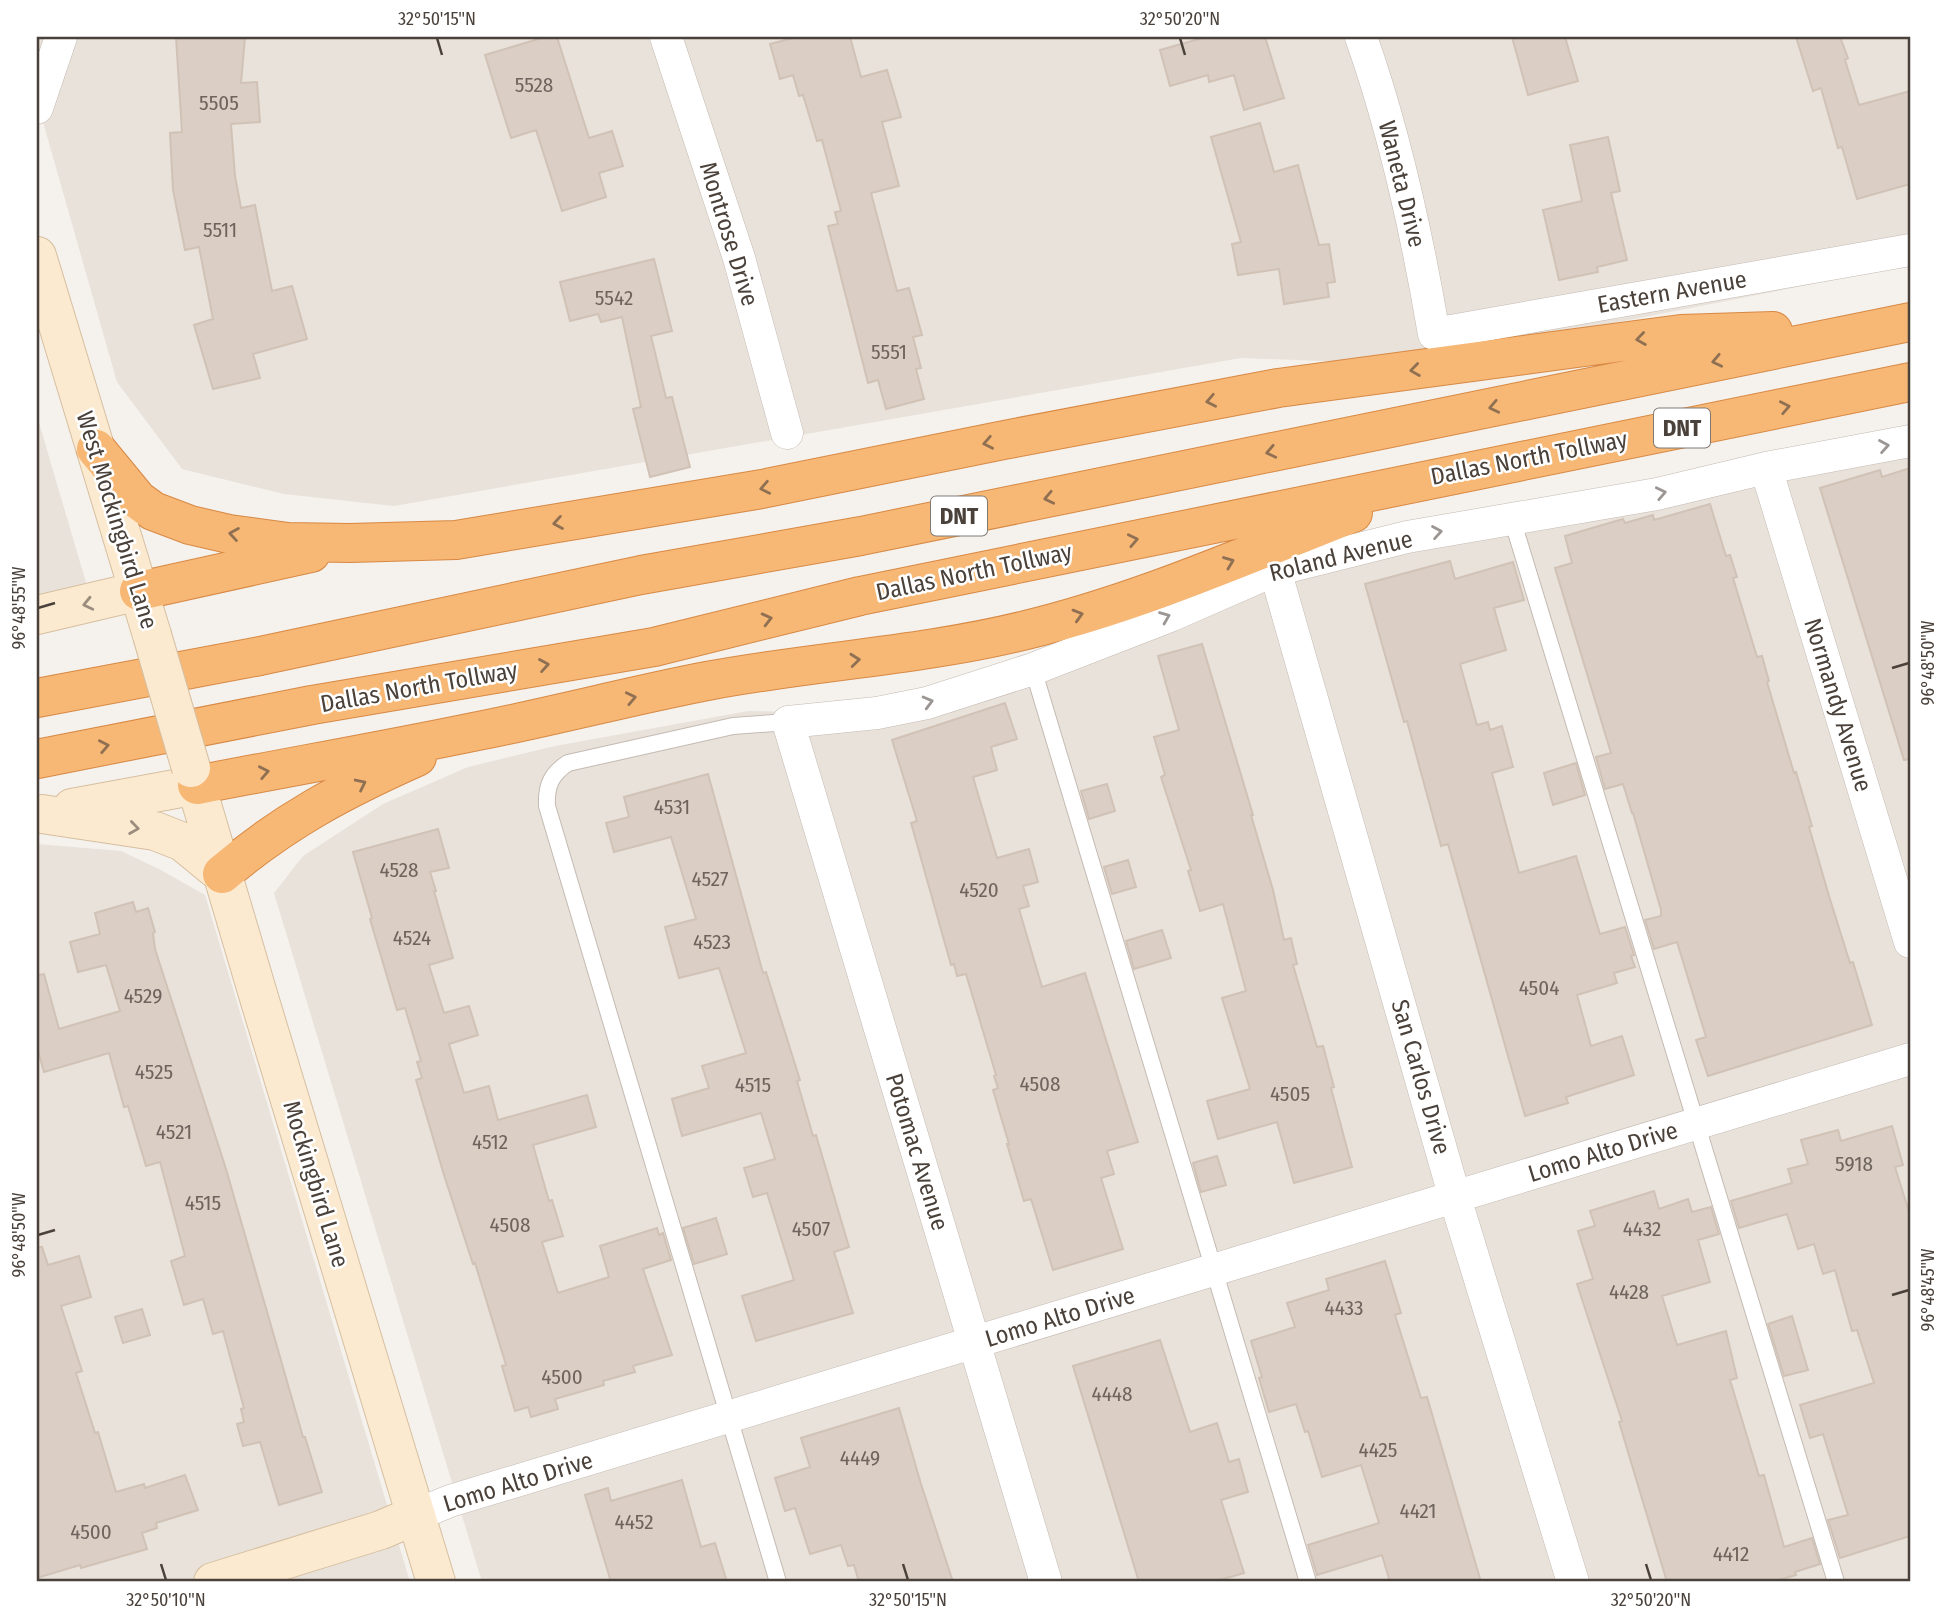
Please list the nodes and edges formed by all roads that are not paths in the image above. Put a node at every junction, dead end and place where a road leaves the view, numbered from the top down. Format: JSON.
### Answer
{"nodes":[{"id":1,"x":61,"y":37,"type":"edge"},
{"id":2,"x":666,"y":37,"type":"edge"},
{"id":3,"x":1361,"y":37,"type":"edge"},
{"id":4,"x":37,"y":108,"type":"edge"},
{"id":5,"x":1910,"y":250,"type":"edge"},
{"id":6,"x":37,"y":256,"type":"edge"},
{"id":7,"x":1895,"y":325,"type":"edge"},
{"id":8,"x":1434,"y":334,"type":"joint"},
{"id":9,"x":1910,"y":382,"type":"edge"},
{"id":10,"x":787,"y":433,"type":"dead end"},
{"id":11,"x":1910,"y":442,"type":"edge"},
{"id":12,"x":96,"y":449,"type":"junction"},
{"id":13,"x":1766,"y":468,"type":"junction"},
{"id":14,"x":1453,"y":473,"type":"junction"},
{"id":15,"x":1512,"y":519,"type":"junction"},
{"id":16,"x":350,"y":543,"type":"junction"},
{"id":17,"x":1275,"y":570,"type":"junction"},
{"id":18,"x":139,"y":591,"type":"junction"},
{"id":19,"x":37,"y":615,"type":"edge"},
{"id":20,"x":1033,"y":669,"type":"junction"},
{"id":21,"x":37,"y":698,"type":"edge"},
{"id":22,"x":788,"y":722,"type":"junction"},
{"id":23,"x":474,"y":732,"type":"junction"},
{"id":24,"x":37,"y":759,"type":"edge"},
{"id":25,"x":194,"y":776,"type":"junction"},
{"id":26,"x":39,"y":814,"type":"edge"},
{"id":27,"x":222,"y":874,"type":"junction"},
{"id":28,"x":1910,"y":942,"type":"edge"},
{"id":29,"x":1910,"y":1059,"type":"edge"},
{"id":30,"x":1697,"y":1123,"type":"junction"},
{"id":31,"x":1455,"y":1198,"type":"junction"},
{"id":32,"x":1214,"y":1271,"type":"junction"},
{"id":33,"x":974,"y":1343,"type":"junction"},
{"id":34,"x":728,"y":1418,"type":"junction"},
{"id":35,"x":416,"y":1515,"type":"junction"},
{"id":36,"x":213,"y":1582,"type":"edge"},
{"id":37,"x":436,"y":1582,"type":"edge"},
{"id":38,"x":778,"y":1582,"type":"edge"},
{"id":39,"x":1046,"y":1582,"type":"edge"},
{"id":40,"x":1308,"y":1582,"type":"edge"},
{"id":41,"x":1573,"y":1582,"type":"edge"},
{"id":42,"x":1836,"y":1582,"type":"edge"}],
"edges":[{"from":1,"to":4,"type":"street"},
{"from":2,"to":10,"type":"street","name":"Montrose Drive"},
{"from":3,"to":8,"type":"street","name":"Waneta Drive"},
{"from":5,"to":8,"type":"street","name":"Eastern Avenue"},
{"from":6,"to":12,"type":"main road","name":"West Mockingbird Lane"},
{"from":7,"to":16,"type":"highway","one_way":true},
{"from":7,"to":21,"type":"highway","number":"DNT","one_way":true},
{"from":14,"to":9,"type":"highway","name":"Dallas North Tollway","number":"DNT","one_way":true},
{"from":13,"to":11,"type":"street","name":"Roland Avenue","one_way":true},
{"from":16,"to":12,"type":"highway","one_way":true},
{"from":12,"to":18,"type":"main road","name":"West Mockingbird Lane"},
{"from":15,"to":13,"type":"street","name":"Roland Avenue","one_way":true},
{"from":13,"to":28,"type":"street","name":"Normandy Avenue"},
{"from":23,"to":14,"type":"highway","one_way":true},
{"from":24,"to":14,"type":"highway","name":"Dallas North Tollway","number":"DNT","one_way":true},
{"from":17,"to":15,"type":"street","name":"Roland Avenue","one_way":true},
{"from":15,"to":30,"type":"lane"},
{"from":16,"to":18,"type":"highway"},
{"from":20,"to":17,"type":"street","name":"Roland Avenue","one_way":true},
{"from":17,"to":31,"type":"street","name":"San Carlos Drive"},
{"from":18,"to":19,"type":"main road","one_way":true},
{"from":18,"to":25,"type":"main road","name":"West Mockingbird Lane","bridge":true},
{"from":22,"to":20,"type":"street","name":"Roland Avenue","one_way":true},
{"from":20,"to":32,"type":"lane"},
{"from":22,"to":33,"type":"street","name":"Potomac Avenue"},
{"from":22,"to":34,"type":"lane"},
{"from":25,"to":23,"type":"highway","one_way":true},
{"from":27,"to":23,"type":"highway","one_way":true},
{"from":25,"to":26,"type":"main road"},
{"from":25,"to":27,"type":"main road","name":"Mockingbird Lane"},
{"from":26,"to":27,"type":"main road","one_way":true},
{"from":27,"to":35,"type":"main road","name":"Mockingbird Lane"},
{"from":29,"to":30,"type":"street","name":"Lomo Alto Drive"},
{"from":30,"to":31,"type":"street","name":"Lomo Alto Drive"},
{"from":30,"to":42,"type":"lane"},
{"from":31,"to":32,"type":"street","name":"Lomo Alto Drive"},
{"from":31,"to":41,"type":"street","name":"San Carlos Drive"},
{"from":32,"to":33,"type":"street","name":"Lomo Alto Drive"},
{"from":32,"to":40,"type":"lane"},
{"from":33,"to":34,"type":"street","name":"Lomo Alto Drive"},
{"from":33,"to":39,"type":"street","name":"Potomac Avenue"},
{"from":34,"to":35,"type":"street","name":"Lomo Alto Drive"},
{"from":34,"to":38,"type":"lane"},
{"from":35,"to":36,"type":"main road","name":"Lomo Alto Drive"},
{"from":35,"to":37,"type":"main road","name":"Mockingbird Lane"}]}
